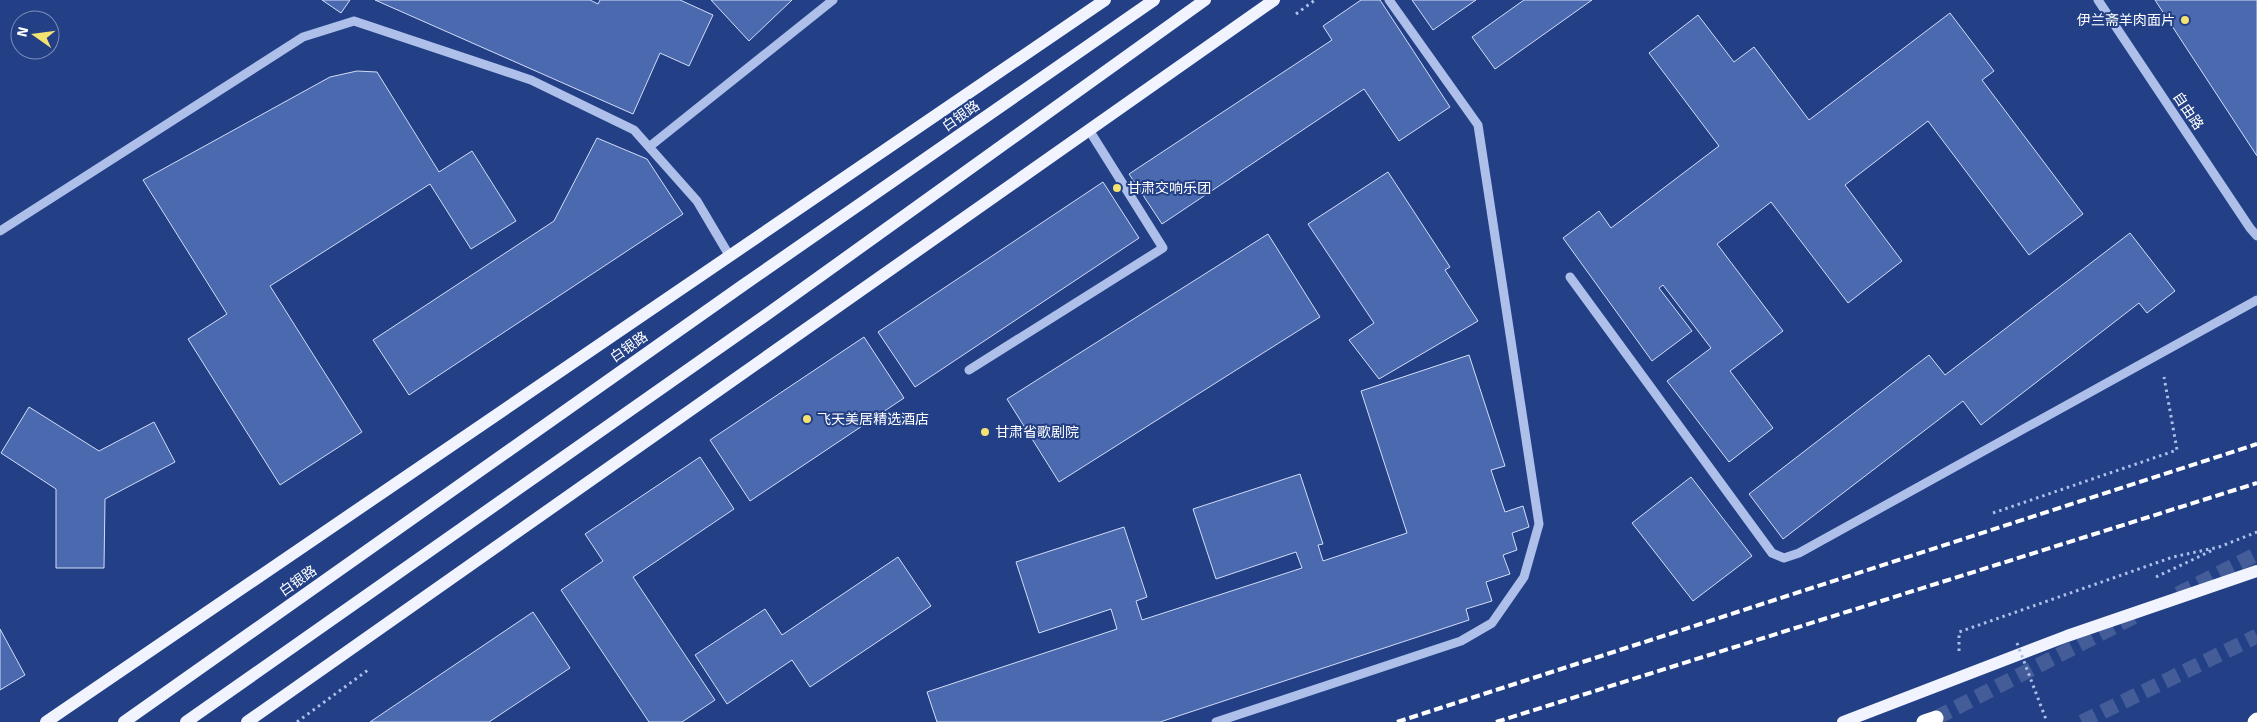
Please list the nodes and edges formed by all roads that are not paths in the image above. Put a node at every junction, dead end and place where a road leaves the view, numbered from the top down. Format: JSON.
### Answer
{"nodes":[{"id":1,"x":833,"y":0,"type":"edge"},
{"id":2,"x":1106,"y":0,"type":"edge"},
{"id":3,"x":1154,"y":0,"type":"edge"},
{"id":4,"x":1204,"y":0,"type":"edge"},
{"id":5,"x":1274,"y":0,"type":"edge"},
{"id":6,"x":1388,"y":0,"type":"edge"},
{"id":7,"x":2098,"y":0,"type":"edge"},
{"id":8,"x":1089,"y":130,"type":"junction"},
{"id":9,"x":649,"y":147,"type":"junction"},
{"id":10,"x":0,"y":231,"type":"edge"},
{"id":11,"x":2257,"y":236,"type":"edge"},
{"id":12,"x":729,"y":255,"type":"junction"},
{"id":13,"x":1570,"y":277,"type":"dead end"},
{"id":14,"x":2257,"y":300,"type":"edge"},
{"id":15,"x":969,"y":370,"type":"dead end"},
{"id":16,"x":2257,"y":571,"type":"edge"},
{"id":17,"x":46,"y":722,"type":"edge"},
{"id":18,"x":124,"y":722,"type":"edge"},
{"id":19,"x":186,"y":722,"type":"edge"},
{"id":20,"x":247,"y":722,"type":"edge"},
{"id":21,"x":1216,"y":722,"type":"edge"},
{"id":22,"x":1843,"y":722,"type":"edge"}],
"edges":[{"from":1,"to":9,"type":"street"},
{"from":2,"to":12,"type":"main road"},
{"from":3,"to":18,"type":"main road","name":"白银路"},
{"from":4,"to":19,"type":"main road"},
{"from":5,"to":8,"type":"main road"},
{"from":6,"to":21,"type":"street"},
{"from":7,"to":11,"type":"street","name":"自由路"},
{"from":8,"to":15,"type":"street"},
{"from":8,"to":20,"type":"main road"},
{"from":9,"to":10,"type":"street"},
{"from":9,"to":12,"type":"street"},
{"from":12,"to":17,"type":"main road"},
{"from":13,"to":14,"type":"street"},
{"from":16,"to":22,"type":"main road"}]}
